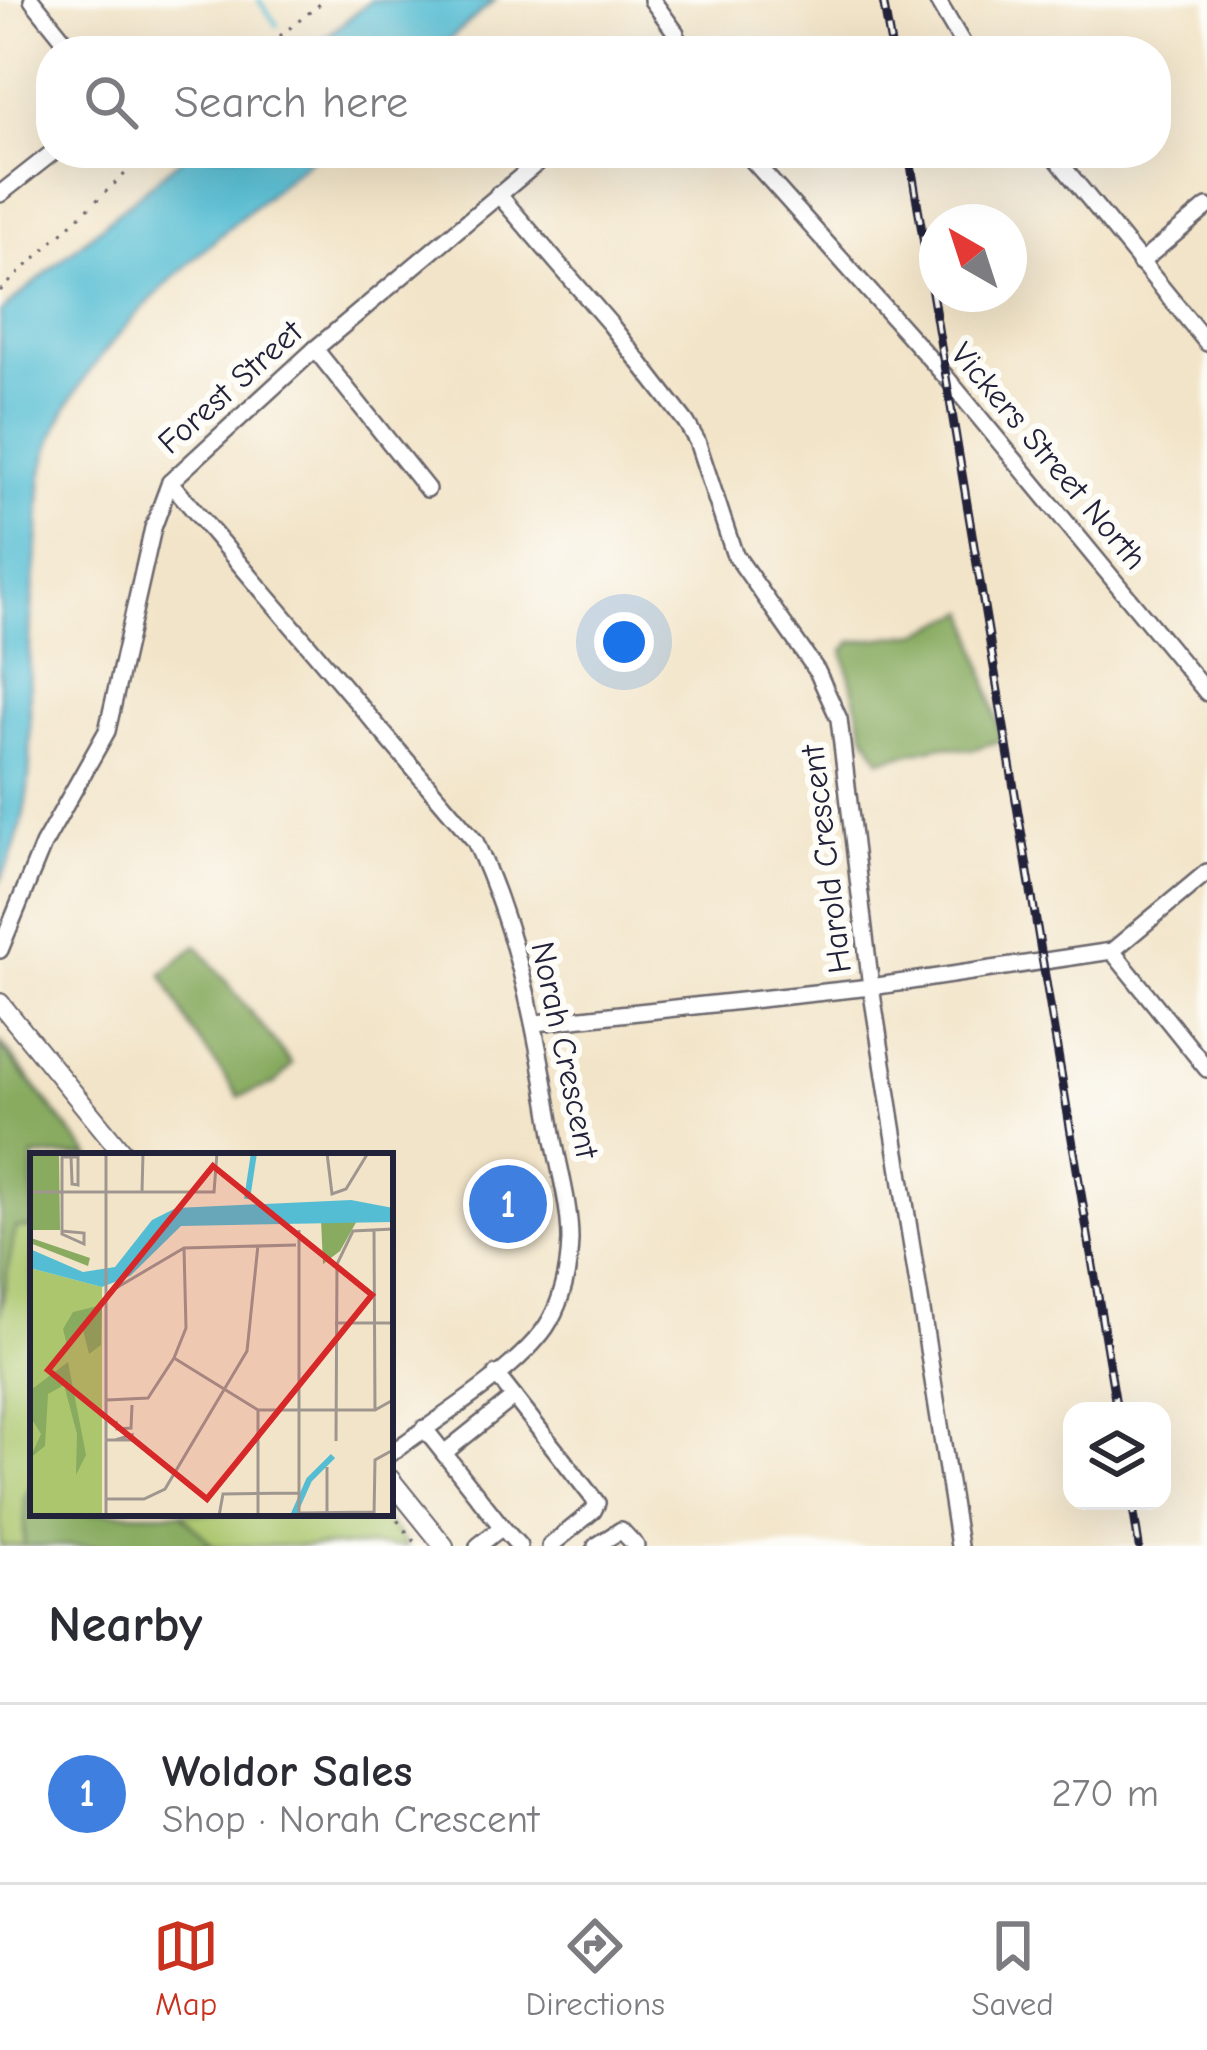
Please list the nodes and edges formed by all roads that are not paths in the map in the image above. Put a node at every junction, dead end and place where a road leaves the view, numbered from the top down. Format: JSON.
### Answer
{"nodes":[{"id":1,"x":32,"y":0,"type":"edge"},
{"id":2,"x":652,"y":0,"type":"edge"},
{"id":3,"x":937,"y":0,"type":"edge"},
{"id":4,"x":61,"y":36,"type":"edge"},
{"id":5,"x":675,"y":36,"type":"edge"},
{"id":6,"x":958,"y":36,"type":"edge"},
{"id":7,"x":36,"y":166,"type":"edge"},
{"id":8,"x":530,"y":168,"type":"edge"},
{"id":9,"x":759,"y":168,"type":"edge"},
{"id":10,"x":1064,"y":168,"type":"edge"},
{"id":11,"x":0,"y":194,"type":"edge"},
{"id":12,"x":498,"y":194,"type":"junction"},
{"id":13,"x":1207,"y":207,"type":"edge"},
{"id":14,"x":1140,"y":263,"type":"junction"},
{"id":15,"x":1207,"y":344,"type":"edge"},
{"id":16,"x":315,"y":349,"type":"junction"},
{"id":17,"x":170,"y":482,"type":"junction"},
{"id":18,"x":427,"y":489,"type":"dead end"},
{"id":19,"x":1207,"y":693,"type":"edge"},
{"id":20,"x":1207,"y":872,"type":"edge"},
{"id":21,"x":0,"y":950,"type":"edge"},
{"id":22,"x":1112,"y":951,"type":"junction"},
{"id":23,"x":871,"y":987,"type":"junction"},
{"id":24,"x":0,"y":1003,"type":"edge"},
{"id":25,"x":536,"y":1023,"type":"junction"},
{"id":26,"x":1207,"y":1070,"type":"edge"},
{"id":27,"x":123,"y":1153,"type":"edge"},
{"id":28,"x":496,"y":1374,"type":"junction"},
{"id":29,"x":514,"y":1397,"type":"junction"},
{"id":30,"x":424,"y":1428,"type":"junction"},
{"id":31,"x":393,"y":1452,"type":"edge"},
{"id":32,"x":444,"y":1453,"type":"junction"},
{"id":33,"x":393,"y":1483,"type":"edge"},
{"id":34,"x":502,"y":1527,"type":"junction"},
{"id":35,"x":444,"y":1546,"type":"edge"},
{"id":36,"x":478,"y":1546,"type":"edge"},
{"id":37,"x":519,"y":1546,"type":"edge"},
{"id":38,"x":550,"y":1546,"type":"edge"},
{"id":39,"x":596,"y":1546,"type":"edge"},
{"id":40,"x":636,"y":1546,"type":"edge"},
{"id":41,"x":959,"y":1546,"type":"edge"}],
"edges":[{"from":1,"to":4,"type":"street"},
{"from":2,"to":5,"type":"street"},
{"from":3,"to":6,"type":"street"},
{"from":7,"to":11,"type":"street"},
{"from":8,"to":12,"type":"street","name":"Forest Street"},
{"from":9,"to":19,"type":"street","name":"Vickers Street North"},
{"from":10,"to":14,"type":"street"},
{"from":12,"to":16,"type":"street","name":"Forest Street"},
{"from":12,"to":23,"type":"street","name":"Harold Crescent"},
{"from":13,"to":14,"type":"street"},
{"from":14,"to":15,"type":"street"},
{"from":16,"to":17,"type":"street","name":"Forest Street"},
{"from":16,"to":18,"type":"street"},
{"from":17,"to":21,"type":"street","name":"Forest Street"},
{"from":17,"to":25,"type":"street","name":"Norah Crescent"},
{"from":20,"to":22,"type":"street"},
{"from":22,"to":23,"type":"street"},
{"from":22,"to":26,"type":"street"},
{"from":23,"to":25,"type":"street"},
{"from":23,"to":41,"type":"street","name":"Harold Crescent"},
{"from":24,"to":27,"type":"main road"},
{"from":25,"to":28,"type":"street","name":"Norah Crescent"},
{"from":28,"to":29,"type":"street"},
{"from":28,"to":30,"type":"street","name":"Norah Crescent"},
{"from":29,"to":32,"type":"street"},
{"from":29,"to":38,"type":"street"},
{"from":30,"to":31,"type":"street","name":"Norah Crescent"},
{"from":30,"to":32,"type":"street"},
{"from":32,"to":34,"type":"street"},
{"from":33,"to":35,"type":"main road"},
{"from":34,"to":36,"type":"street"},
{"from":34,"to":37,"type":"street"},
{"from":39,"to":40,"type":"street"}]}
